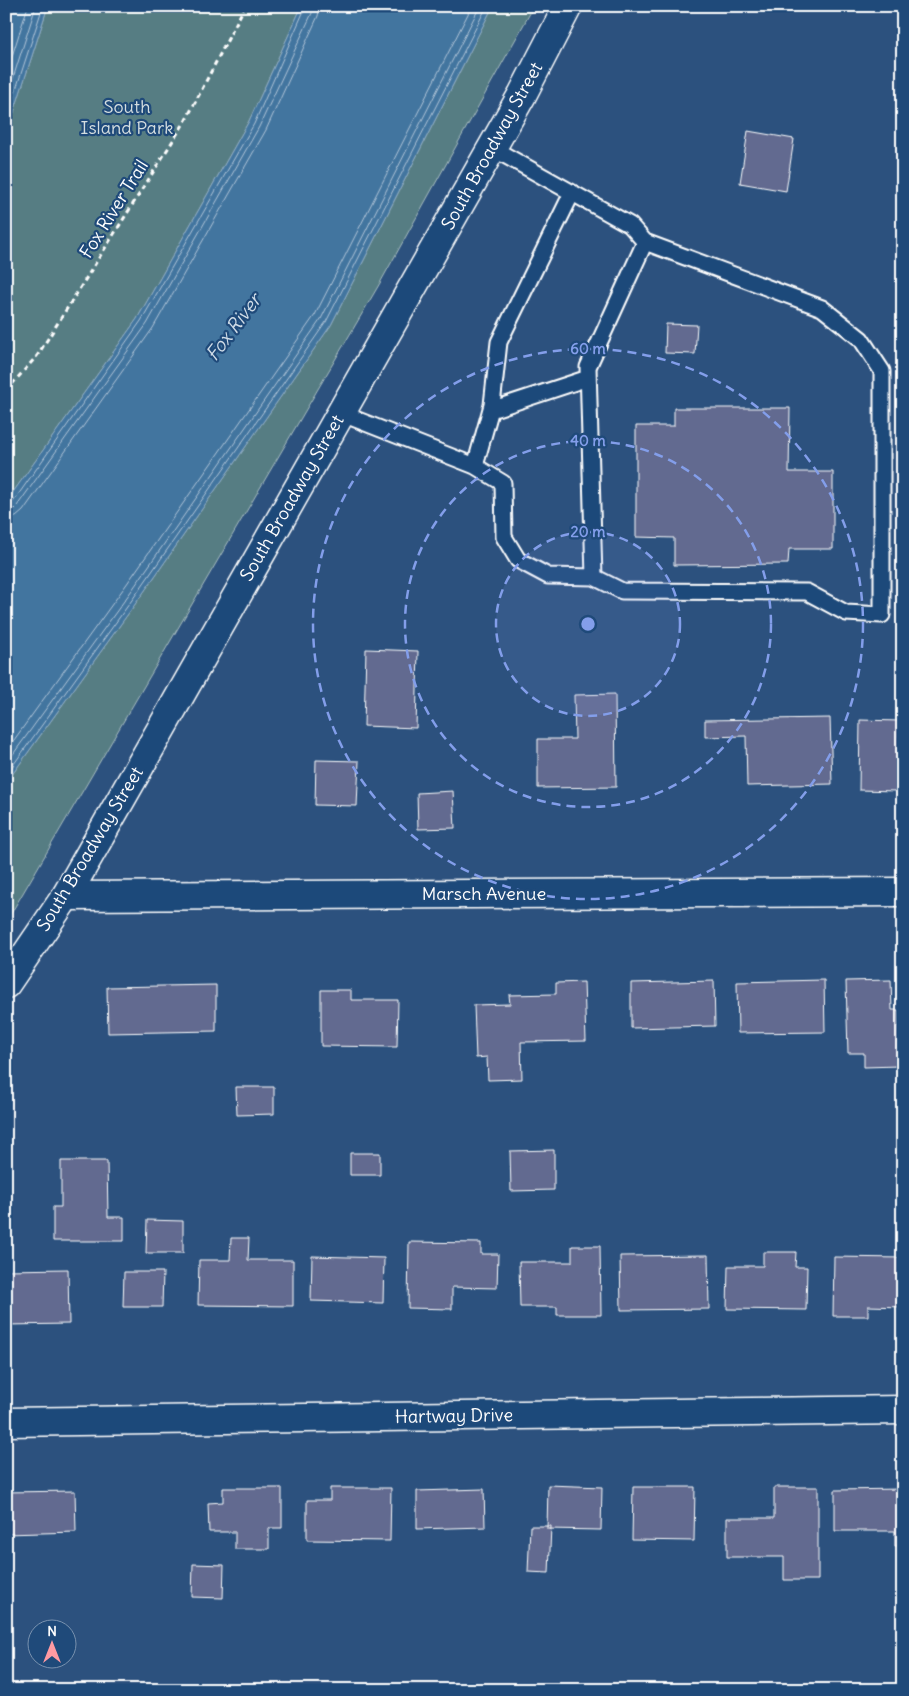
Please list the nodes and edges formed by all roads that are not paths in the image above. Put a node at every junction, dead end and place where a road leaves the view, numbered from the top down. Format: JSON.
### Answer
{"nodes":[{"id":1,"x":568,"y":6,"type":"edge"},
{"id":2,"x":492,"y":148,"type":"junction"},
{"id":3,"x":572,"y":193,"type":"junction"},
{"id":4,"x":645,"y":242,"type":"junction"},
{"id":5,"x":588,"y":378,"type":"junction"},
{"id":6,"x":491,"y":410,"type":"junction"},
{"id":7,"x":340,"y":414,"type":"junction"},
{"id":8,"x":475,"y":466,"type":"junction"},
{"id":9,"x":594,"y":577,"type":"junction"},
{"id":10,"x":903,"y":892,"type":"edge"},
{"id":11,"x":66,"y":896,"type":"junction"},
{"id":12,"x":6,"y":984,"type":"edge"},
{"id":13,"x":903,"y":1410,"type":"edge"},
{"id":14,"x":6,"y":1422,"type":"edge"}],
"edges":[{"from":1,"to":2,"type":"street","name":"South Broadway Street"},
{"from":2,"to":3,"type":"lane"},
{"from":2,"to":7,"type":"street","name":"South Broadway Street"},
{"from":3,"to":4,"type":"lane"},
{"from":3,"to":6,"type":"lane"},
{"from":4,"to":5,"type":"lane"},
{"from":4,"to":9,"type":"lane"},
{"from":5,"to":6,"type":"lane"},
{"from":5,"to":9,"type":"lane"},
{"from":6,"to":8,"type":"lane"},
{"from":7,"to":8,"type":"lane"},
{"from":7,"to":11,"type":"street","name":"South Broadway Street"},
{"from":8,"to":9,"type":"lane"},
{"from":10,"to":11,"type":"street","name":"Marsch Avenue"},
{"from":11,"to":12,"type":"street","name":"South Broadway Street"},
{"from":13,"to":14,"type":"street","name":"Hartway Drive"}]}
